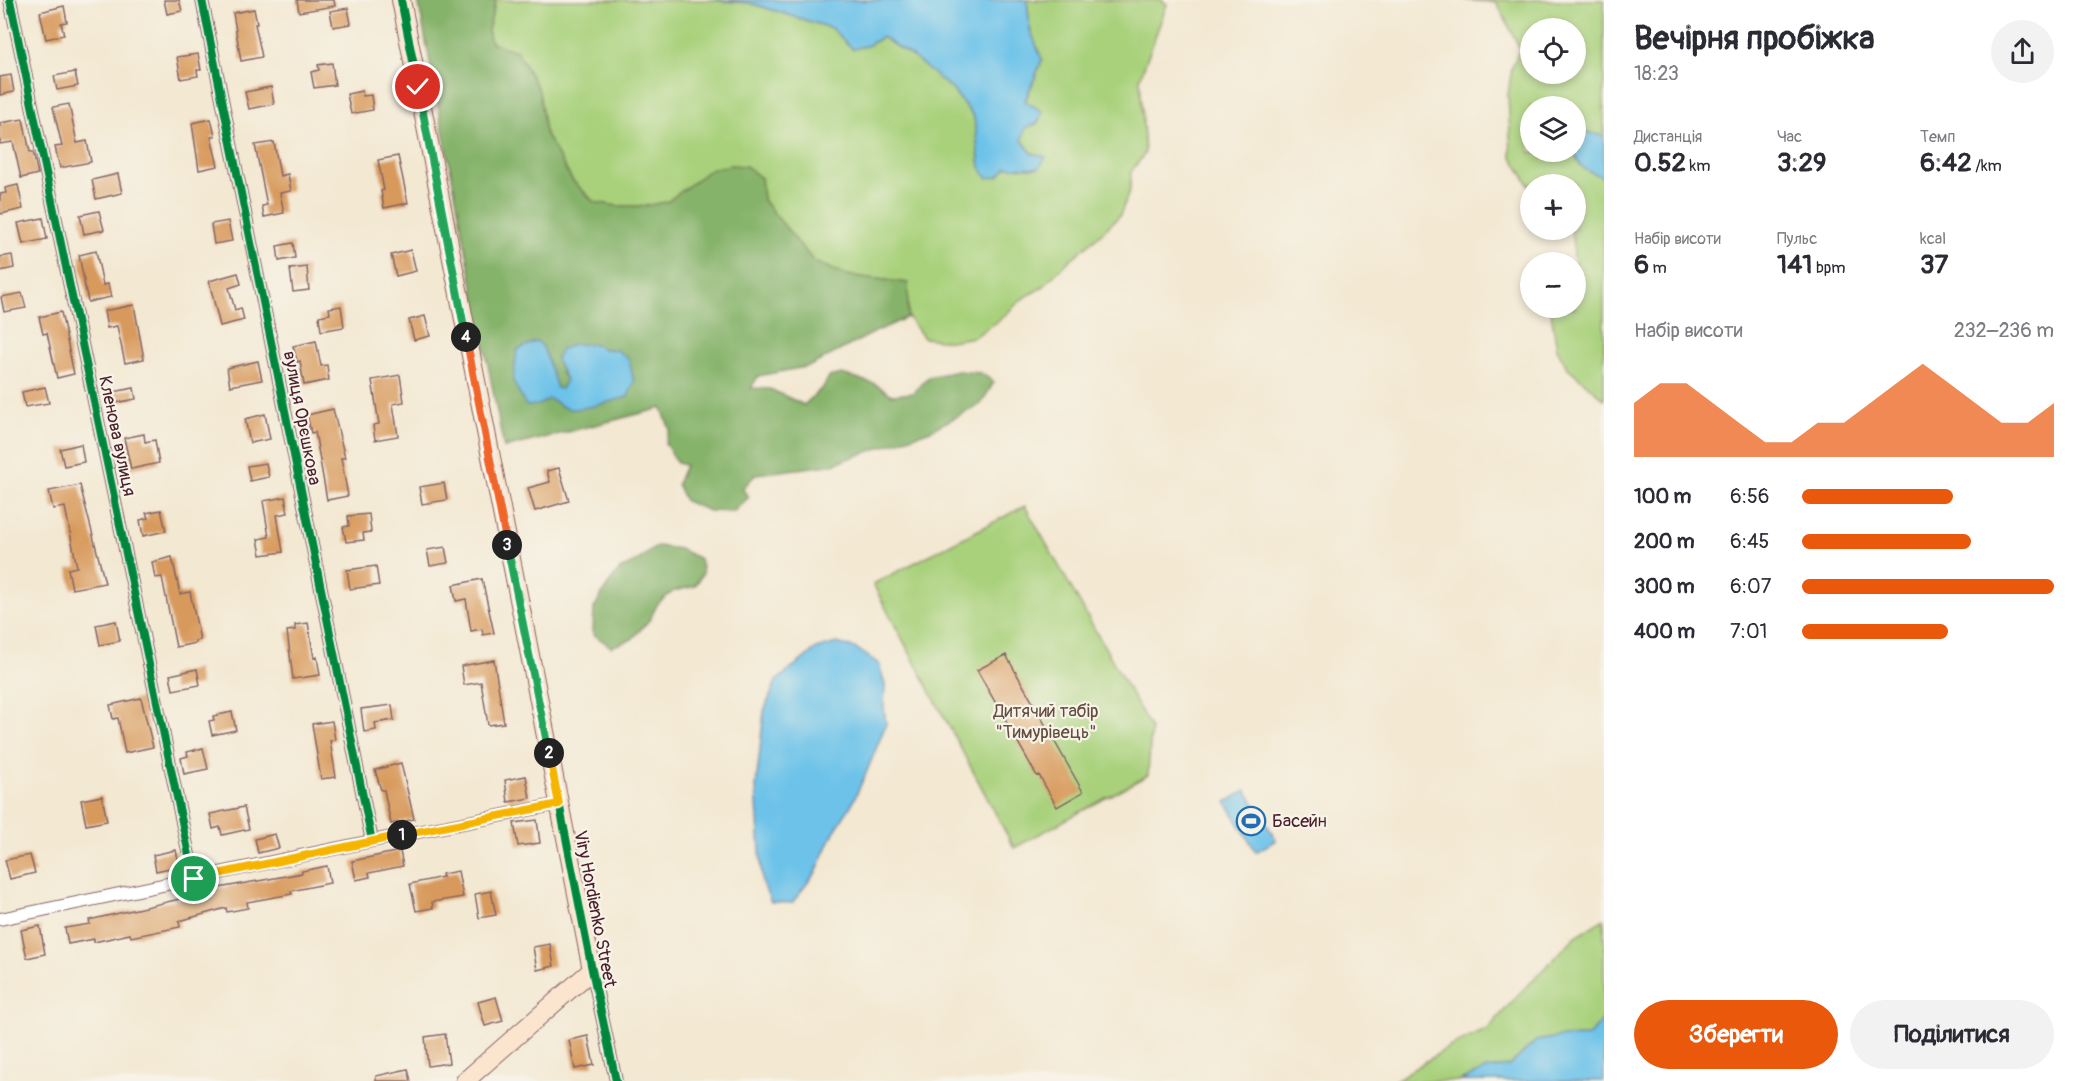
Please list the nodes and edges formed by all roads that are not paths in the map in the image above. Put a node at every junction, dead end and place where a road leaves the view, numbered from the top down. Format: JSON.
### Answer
{"nodes":[{"id":1,"x":10,"y":0,"type":"edge"},
{"id":2,"x":202,"y":0,"type":"edge"},
{"id":3,"x":401,"y":0,"type":"edge"},
{"id":4,"x":559,"y":804,"type":"junction"},
{"id":5,"x":372,"y":841,"type":"junction"},
{"id":6,"x":194,"y":879,"type":"junction"},
{"id":7,"x":0,"y":919,"type":"edge"},
{"id":8,"x":592,"y":970,"type":"junction"},
{"id":9,"x":465,"y":1081,"type":"edge"},
{"id":10,"x":616,"y":1081,"type":"edge"}],
"edges":[{"from":1,"to":6,"type":"street","name":"Кленова вулиця"},
{"from":2,"to":5,"type":"street","name":"вулиця Орєшкова"},
{"from":3,"to":4,"type":"street","name":"Viry Hordienko Street"},
{"from":4,"to":5,"type":"street"},
{"from":4,"to":8,"type":"street","name":"Viry Hordienko Street"},
{"from":5,"to":6,"type":"street"},
{"from":6,"to":7,"type":"street"},
{"from":8,"to":9,"type":"street"},
{"from":8,"to":10,"type":"street","name":"Viry Hordienko Street"}]}
